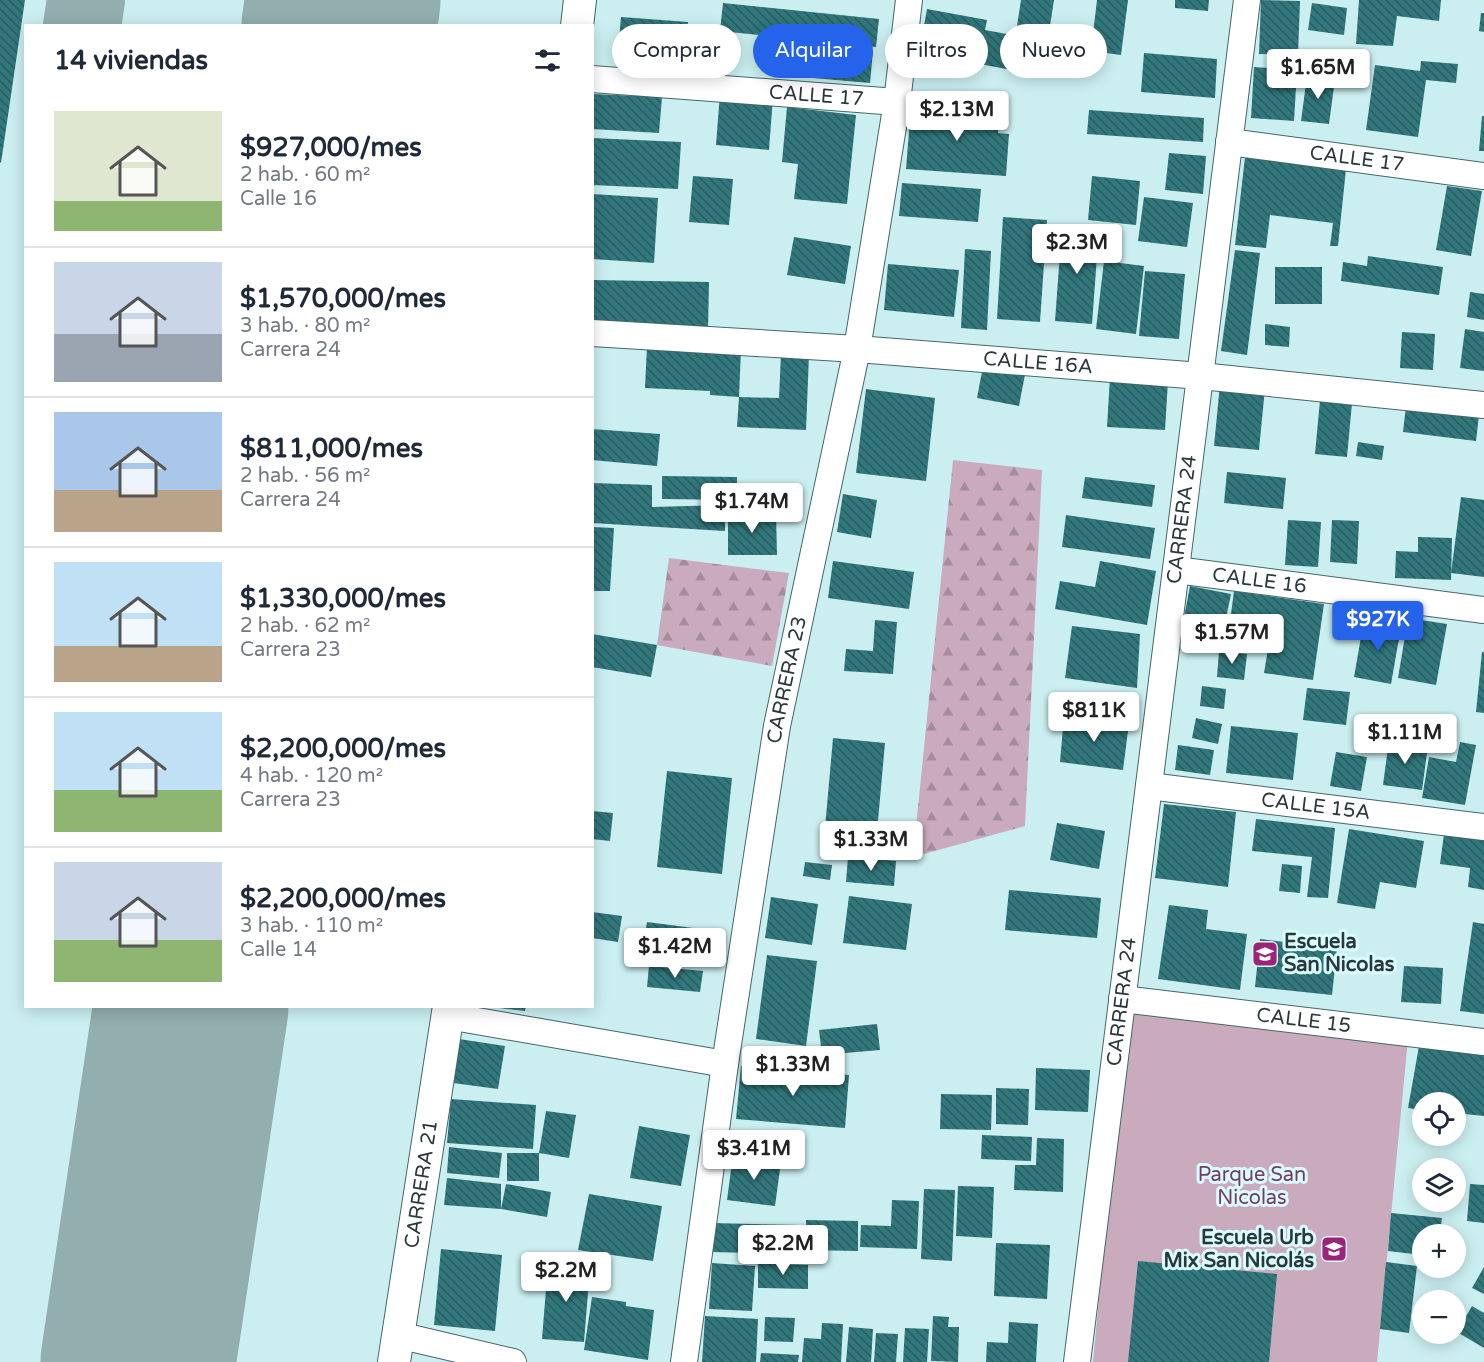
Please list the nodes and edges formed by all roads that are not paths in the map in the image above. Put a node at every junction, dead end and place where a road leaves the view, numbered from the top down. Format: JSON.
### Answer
{"nodes":[{"id":1,"x":580,"y":0,"type":"edge"},
{"id":2,"x":909,"y":0,"type":"edge"},
{"id":3,"x":1247,"y":0,"type":"edge"},
{"id":4,"x":577,"y":24,"type":"edge"},
{"id":5,"x":594,"y":79,"type":"edge"},
{"id":6,"x":897,"y":102,"type":"junction"},
{"id":7,"x":1229,"y":142,"type":"junction"},
{"id":8,"x":1484,"y":176,"type":"edge"},
{"id":9,"x":594,"y":333,"type":"edge"},
{"id":10,"x":857,"y":349,"type":"junction"},
{"id":11,"x":1201,"y":376,"type":"junction"},
{"id":12,"x":1484,"y":405,"type":"edge"},
{"id":13,"x":1176,"y":570,"type":"junction"},
{"id":14,"x":1484,"y":610,"type":"edge"},
{"id":15,"x":1149,"y":786,"type":"junction"},
{"id":16,"x":1484,"y":827,"type":"edge"},
{"id":17,"x":1122,"y":999,"type":"junction"},
{"id":18,"x":448,"y":1011,"type":"edge"},
{"id":19,"x":1484,"y":1042,"type":"edge"},
{"id":20,"x":725,"y":1064,"type":"junction"},
{"id":21,"x":396,"y":1348,"type":"edge"},
{"id":22,"x":513,"y":1362,"type":"edge"},
{"id":23,"x":684,"y":1362,"type":"edge"},
{"id":24,"x":1077,"y":1362,"type":"edge"}],
"edges":[{"from":1,"to":4,"type":"street"},
{"from":2,"to":6,"type":"street","name":"CARRERA 23"},
{"from":3,"to":7,"type":"street","name":"CARRERA 24"},
{"from":5,"to":6,"type":"street","name":"CALLE 17"},
{"from":6,"to":10,"type":"street","name":"CARRERA 23"},
{"from":7,"to":8,"type":"street","name":"CALLE 17"},
{"from":7,"to":11,"type":"street","name":"CARRERA 24"},
{"from":9,"to":10,"type":"street","name":"CALLE 16A"},
{"from":10,"to":11,"type":"street","name":"CALLE 16A"},
{"from":10,"to":20,"type":"street","name":"CARRERA 23"},
{"from":11,"to":12,"type":"street","name":"CALLE 16A"},
{"from":11,"to":13,"type":"street","name":"CARRERA 24"},
{"from":13,"to":14,"type":"street","name":"CALLE 16"},
{"from":13,"to":15,"type":"street","name":"CARRERA 24"},
{"from":15,"to":16,"type":"street","name":"CALLE 15A"},
{"from":15,"to":17,"type":"street","name":"CARRERA 24"},
{"from":17,"to":19,"type":"street","name":"CALLE 15"},
{"from":17,"to":24,"type":"street","name":"CARRERA 24"},
{"from":18,"to":20,"type":"street"},
{"from":18,"to":21,"type":"street","name":"CARRERA 21"},
{"from":20,"to":23,"type":"street","name":"CARRERA 23"},
{"from":21,"to":22,"type":"street"}]}
